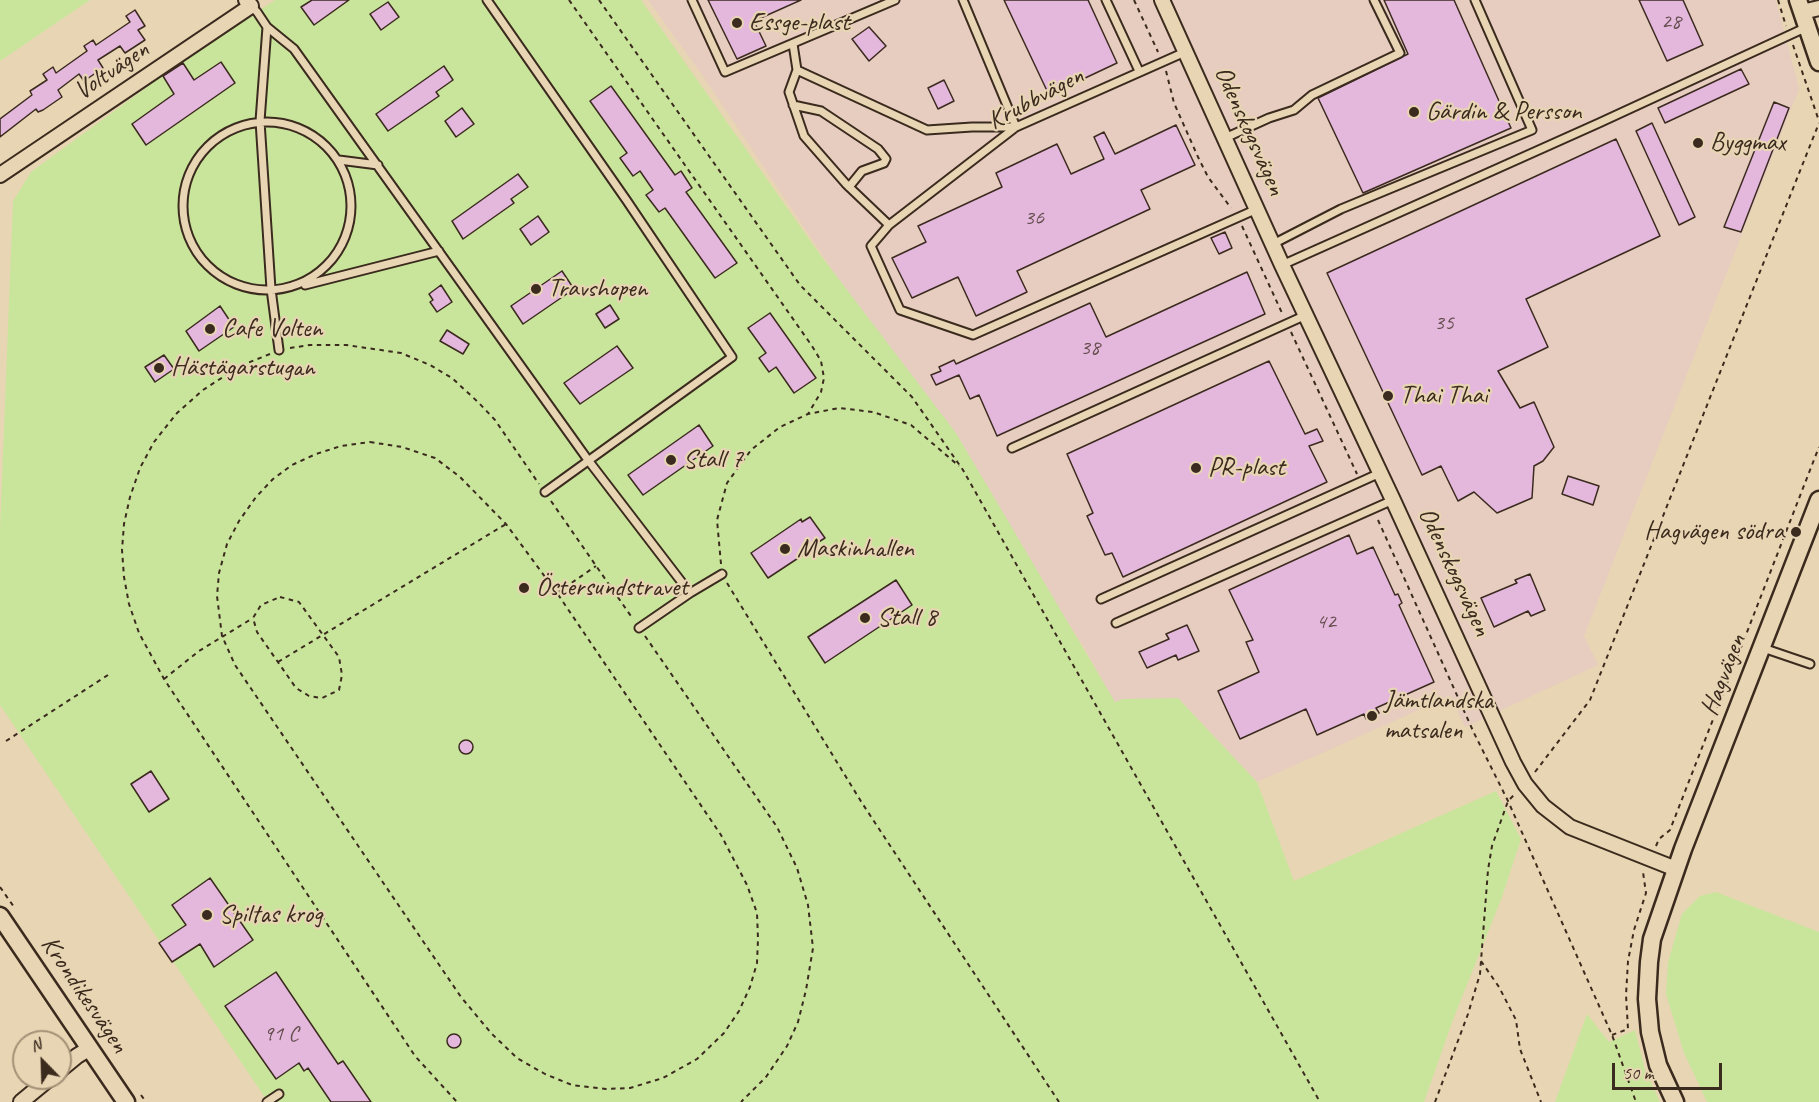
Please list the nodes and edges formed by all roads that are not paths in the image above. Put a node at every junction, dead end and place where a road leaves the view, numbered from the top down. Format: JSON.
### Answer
{"nodes":[{"id":1,"x":487,"y":0,"type":"edge"},
{"id":2,"x":692,"y":0,"type":"edge"},
{"id":3,"x":895,"y":0,"type":"edge"},
{"id":4,"x":963,"y":0,"type":"edge"},
{"id":5,"x":1106,"y":0,"type":"edge"},
{"id":6,"x":1162,"y":0,"type":"edge"},
{"id":7,"x":1374,"y":0,"type":"edge"},
{"id":8,"x":1475,"y":0,"type":"edge"},
{"id":9,"x":249,"y":3,"type":"edge"},
{"id":10,"x":1819,"y":8,"type":"edge"},
{"id":11,"x":1803,"y":13,"type":"edge"},
{"id":12,"x":267,"y":27,"type":"junction"},
{"id":13,"x":793,"y":44,"type":"junction"},
{"id":14,"x":1185,"y":52,"type":"junction"},
{"id":15,"x":1819,"y":62,"type":"edge"},
{"id":16,"x":797,"y":70,"type":"junction"},
{"id":17,"x":1139,"y":71,"type":"junction"},
{"id":18,"x":793,"y":105,"type":"junction"},
{"id":19,"x":260,"y":121,"type":"junction"},
{"id":20,"x":1016,"y":128,"type":"junction"},
{"id":21,"x":1225,"y":138,"type":"junction"},
{"id":22,"x":339,"y":160,"type":"junction"},
{"id":23,"x":378,"y":165,"type":"junction"},
{"id":24,"x":0,"y":175,"type":"edge"},
{"id":25,"x":849,"y":187,"type":"junction"},
{"id":26,"x":1257,"y":209,"type":"junction"},
{"id":27,"x":889,"y":225,"type":"junction"},
{"id":28,"x":1273,"y":244,"type":"junction"},
{"id":29,"x":439,"y":251,"type":"junction"},
{"id":30,"x":1282,"y":265,"type":"junction"},
{"id":31,"x":299,"y":287,"type":"junction"},
{"id":32,"x":271,"y":289,"type":"junction"},
{"id":33,"x":1306,"y":315,"type":"junction"},
{"id":34,"x":279,"y":350,"type":"road end"},
{"id":35,"x":1012,"y":448,"type":"dead end"},
{"id":36,"x":588,"y":460,"type":"junction"},
{"id":37,"x":1380,"y":473,"type":"junction"},
{"id":38,"x":544,"y":492,"type":"road end"},
{"id":39,"x":1393,"y":500,"type":"junction"},
{"id":40,"x":1819,"y":500,"type":"edge"},
{"id":41,"x":722,"y":574,"type":"road end"},
{"id":42,"x":690,"y":593,"type":"junction"},
{"id":43,"x":1101,"y":599,"type":"dead end"},
{"id":44,"x":1116,"y":623,"type":"dead end"},
{"id":45,"x":639,"y":628,"type":"road end"},
{"id":46,"x":1762,"y":648,"type":"junction"},
{"id":47,"x":1810,"y":664,"type":"dead end"},
{"id":48,"x":1676,"y":869,"type":"junction"},
{"id":49,"x":0,"y":916,"type":"edge"},
{"id":50,"x":90,"y":1048,"type":"junction"},
{"id":51,"x":72,"y":1060,"type":"edge"},
{"id":52,"x":36,"y":1090,"type":"edge"},
{"id":53,"x":279,"y":1094,"type":"dead end"},
{"id":54,"x":21,"y":1102,"type":"edge"},
{"id":55,"x":126,"y":1102,"type":"edge"},
{"id":56,"x":267,"y":1102,"type":"edge"},
{"id":57,"x":1675,"y":1102,"type":"edge"}],
"edges":[{"from":1,"to":36,"type":"lane"},
{"from":2,"to":13,"type":"lane"},
{"from":3,"to":13,"type":"lane"},
{"from":4,"to":20,"type":"lane"},
{"from":5,"to":17,"type":"lane"},
{"from":6,"to":14,"type":"street","name":"Odenskogsvägen"},
{"from":7,"to":21,"type":"lane"},
{"from":8,"to":28,"type":"lane"},
{"from":9,"to":12,"type":"lane"},
{"from":9,"to":24,"type":"street","name":"Voltvägen"},
{"from":10,"to":11,"type":"street"},
{"from":11,"to":15,"type":"street"},
{"from":11,"to":30,"type":"lane"},
{"from":12,"to":19,"type":"lane"},
{"from":12,"to":23,"type":"lane"},
{"from":13,"to":16,"type":"lane"},
{"from":14,"to":17,"type":"lane","name":"Krubbvägen"},
{"from":14,"to":21,"type":"street","name":"Odenskogsvägen"},
{"from":16,"to":18,"type":"lane"},
{"from":16,"to":20,"type":"lane"},
{"from":17,"to":20,"type":"lane","name":"Krubbvägen"},
{"from":18,"to":25,"type":"lane"},
{"from":18,"to":25,"type":"lane"},
{"from":19,"to":22,"type":"lane"},
{"from":19,"to":32,"type":"lane"},
{"from":19,"to":32,"type":"lane"},
{"from":20,"to":27,"type":"lane","name":"Krubbvägen"},
{"from":21,"to":26,"type":"street","name":"Odenskogsvägen"},
{"from":22,"to":23,"type":"lane"},
{"from":22,"to":31,"type":"lane"},
{"from":23,"to":29,"type":"lane"},
{"from":25,"to":27,"type":"lane"},
{"from":26,"to":27,"type":"lane","name":"Krubbvägen"},
{"from":26,"to":28,"type":"street","name":"Odenskogsvägen"},
{"from":28,"to":30,"type":"street","name":"Odenskogsvägen"},
{"from":29,"to":31,"type":"lane"},
{"from":29,"to":36,"type":"lane"},
{"from":30,"to":33,"type":"street","name":"Odenskogsvägen"},
{"from":31,"to":32,"type":"lane"},
{"from":32,"to":34,"type":"lane"},
{"from":33,"to":35,"type":"lane"},
{"from":33,"to":37,"type":"street","name":"Odenskogsvägen"},
{"from":36,"to":38,"type":"lane"},
{"from":36,"to":42,"type":"lane"},
{"from":37,"to":39,"type":"street","name":"Odenskogsvägen"},
{"from":37,"to":43,"type":"lane"},
{"from":39,"to":44,"type":"lane"},
{"from":39,"to":48,"type":"street","name":"Odenskogsvägen"},
{"from":40,"to":46,"type":"street","name":"Hagvägen"},
{"from":41,"to":42,"type":"lane"},
{"from":42,"to":45,"type":"lane"},
{"from":46,"to":47,"type":"lane"},
{"from":46,"to":48,"type":"street","name":"Hagvägen"},
{"from":48,"to":57,"type":"street"},
{"from":49,"to":50,"type":"street","name":"Krondikesvägen"},
{"from":50,"to":51,"type":"street"},
{"from":50,"to":55,"type":"street","name":"Krondikesvägen"},
{"from":52,"to":54,"type":"street"},
{"from":53,"to":56,"type":"lane"}]}
